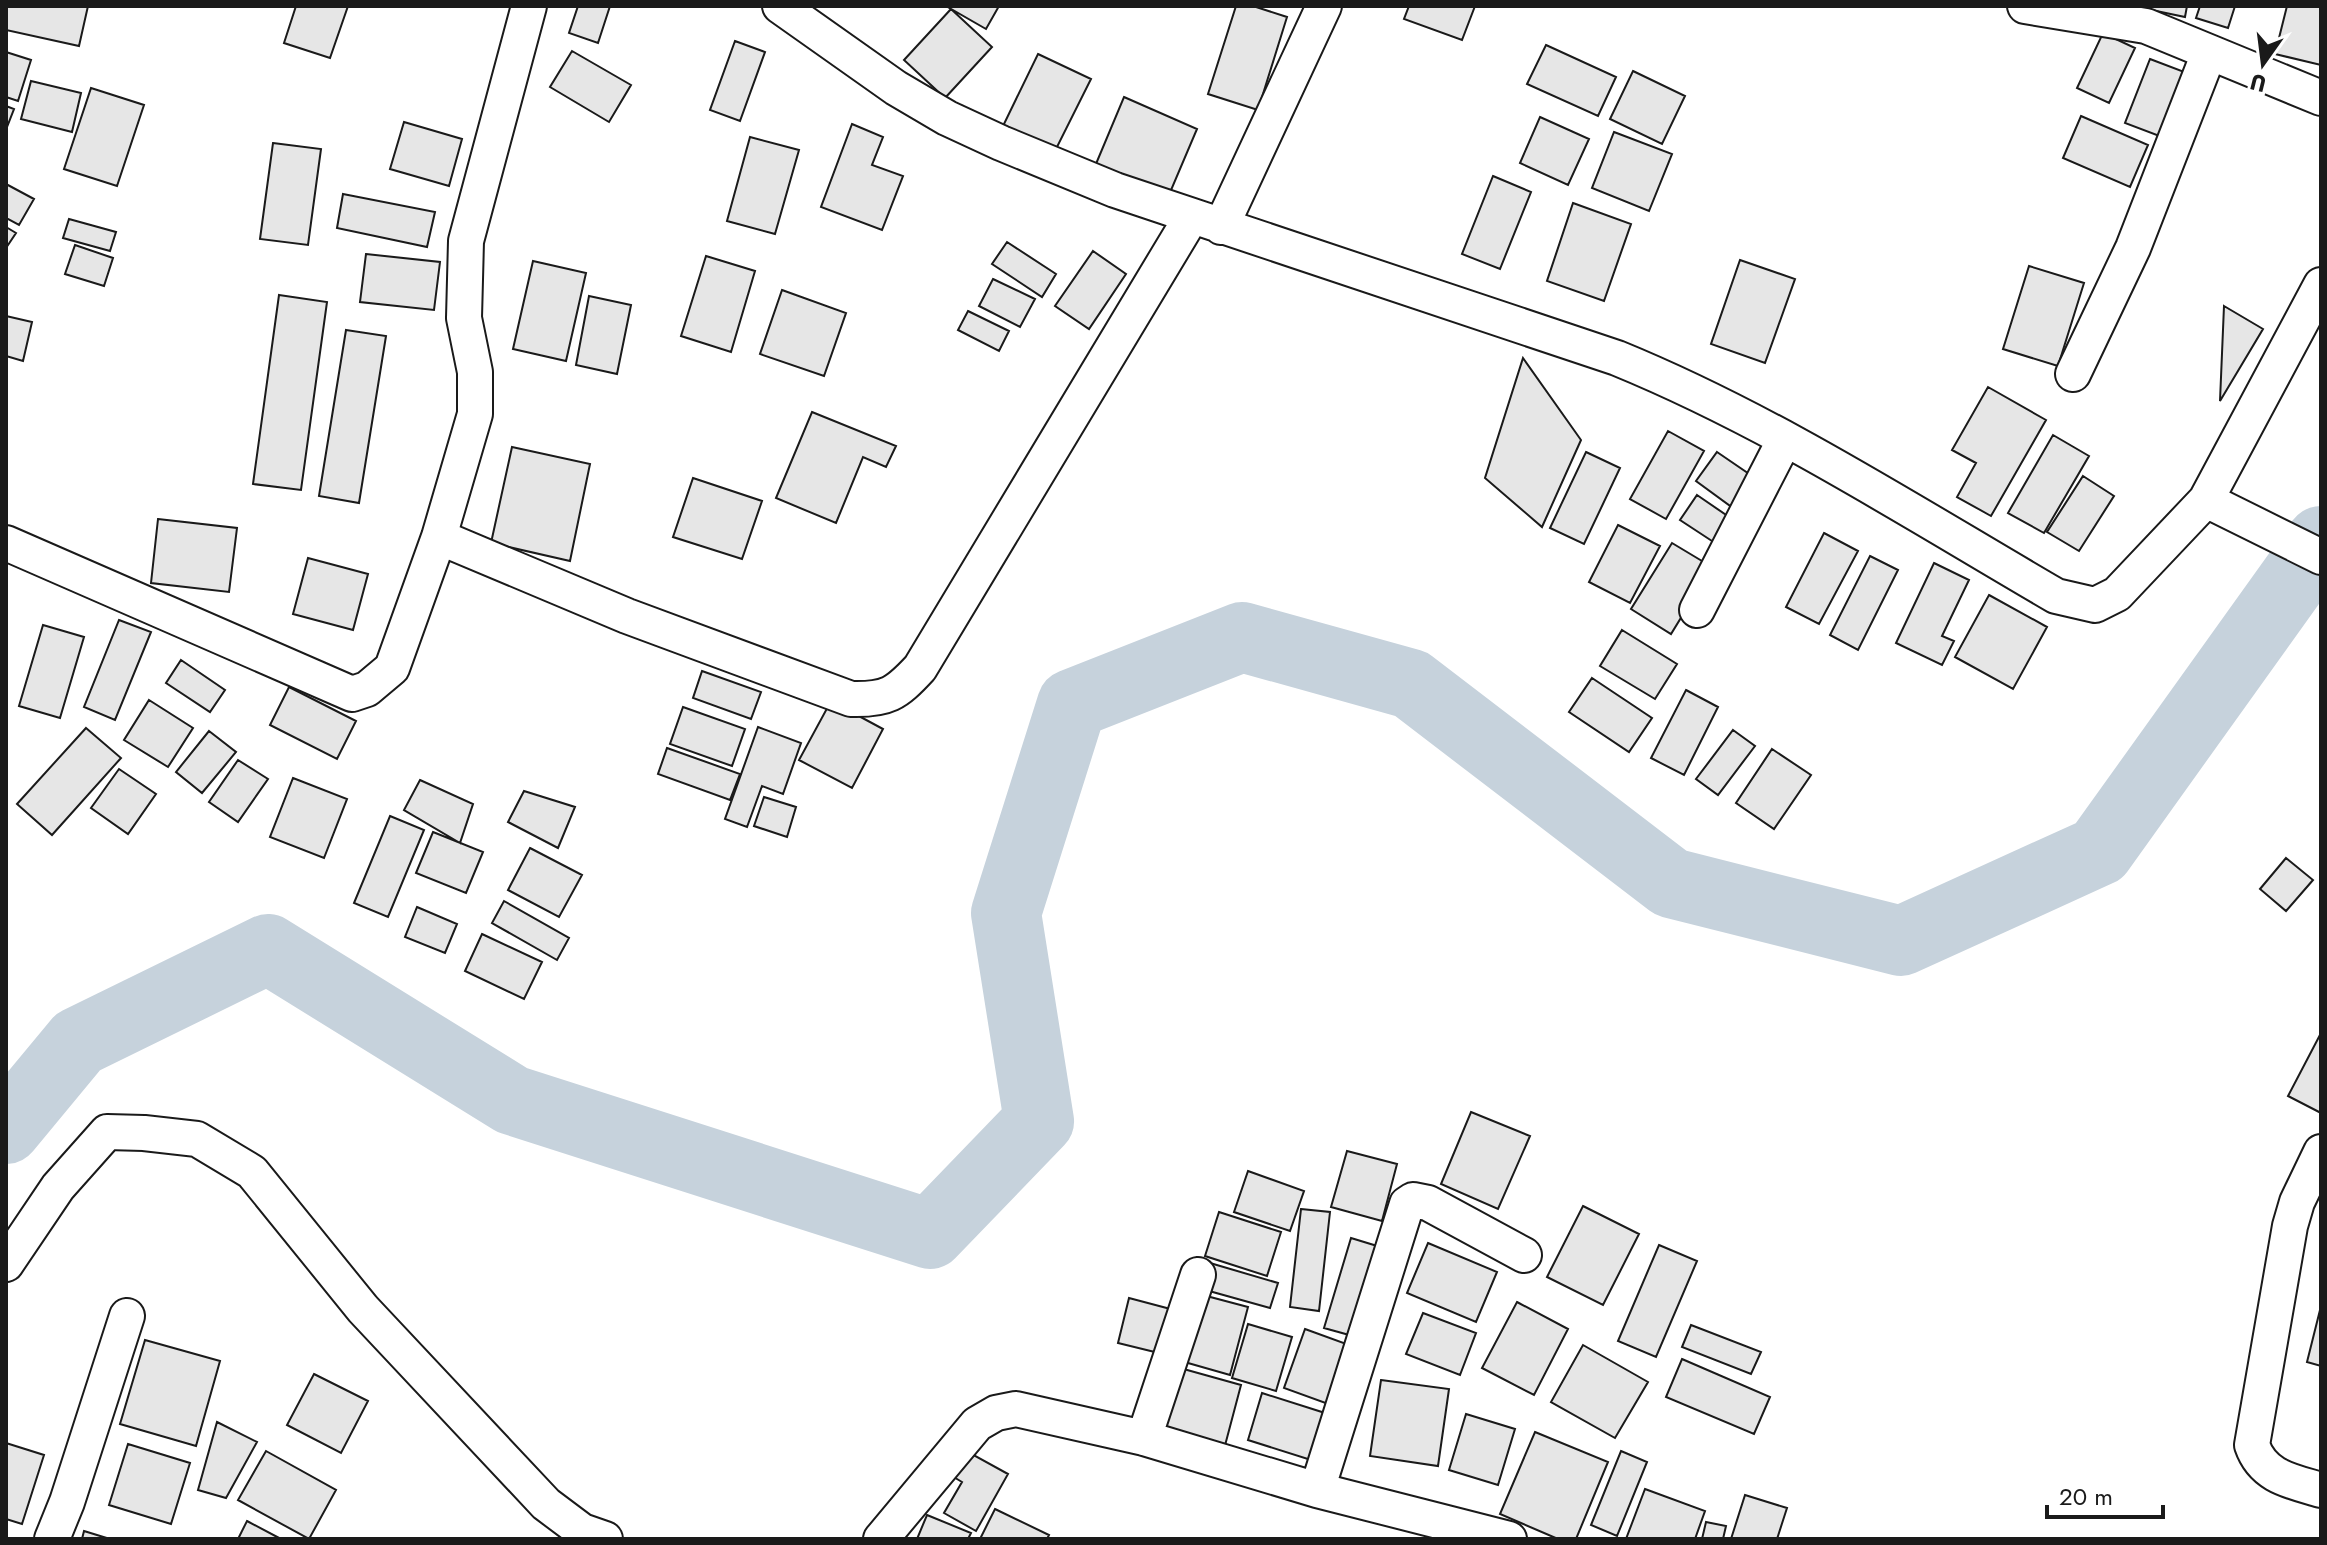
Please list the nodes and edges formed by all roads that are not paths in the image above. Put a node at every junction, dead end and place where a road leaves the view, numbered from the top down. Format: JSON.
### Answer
{"nodes":[{"id":1,"x":529,"y":6,"type":"edge"},
{"id":2,"x":780,"y":6,"type":"edge"},
{"id":3,"x":1324,"y":6,"type":"edge"},
{"id":4,"x":2025,"y":6,"type":"edge"},
{"id":5,"x":2209,"y":53,"type":"junction"},
{"id":6,"x":2321,"y":98,"type":"edge"},
{"id":7,"x":1207,"y":222,"type":"junction"},
{"id":8,"x":2321,"y":285,"type":"edge"},
{"id":9,"x":2073,"y":374,"type":"dead end"},
{"id":10,"x":1785,"y":439,"type":"junction"},
{"id":11,"x":2206,"y":500,"type":"junction"},
{"id":12,"x":439,"y":537,"type":"junction"},
{"id":13,"x":6,"y":543,"type":"edge"},
{"id":14,"x":2321,"y":557,"type":"edge"},
{"id":15,"x":1697,"y":610,"type":"dead end"},
{"id":16,"x":2321,"y":1152,"type":"edge"},
{"id":17,"x":1524,"y":1255,"type":"dead end"},
{"id":18,"x":6,"y":1264,"type":"edge"},
{"id":19,"x":1198,"y":1275,"type":"dead end"},
{"id":20,"x":127,"y":1316,"type":"dead end"},
{"id":21,"x":1144,"y":1438,"type":"junction"},
{"id":22,"x":1317,"y":1490,"type":"junction"},
{"id":23,"x":2321,"y":1490,"type":"edge"},
{"id":24,"x":52,"y":1539,"type":"edge"},
{"id":25,"x":605,"y":1539,"type":"edge"},
{"id":26,"x":881,"y":1539,"type":"edge"},
{"id":27,"x":1509,"y":1539,"type":"edge"}],
"edges":[{"from":1,"to":12,"type":"street"},
{"from":2,"to":7,"type":"street"},
{"from":3,"to":7,"type":"street"},
{"from":4,"to":5,"type":"street"},
{"from":5,"to":6,"type":"street"},
{"from":5,"to":9,"type":"street"},
{"from":7,"to":10,"type":"street"},
{"from":7,"to":12,"type":"street"},
{"from":8,"to":11,"type":"street"},
{"from":10,"to":11,"type":"street"},
{"from":10,"to":15,"type":"street"},
{"from":11,"to":14,"type":"street"},
{"from":12,"to":13,"type":"street"},
{"from":16,"to":23,"type":"street"},
{"from":17,"to":22,"type":"street"},
{"from":18,"to":25,"type":"street"},
{"from":19,"to":21,"type":"street"},
{"from":20,"to":24,"type":"street"},
{"from":21,"to":22,"type":"street"},
{"from":21,"to":26,"type":"street"},
{"from":22,"to":27,"type":"street"}]}
